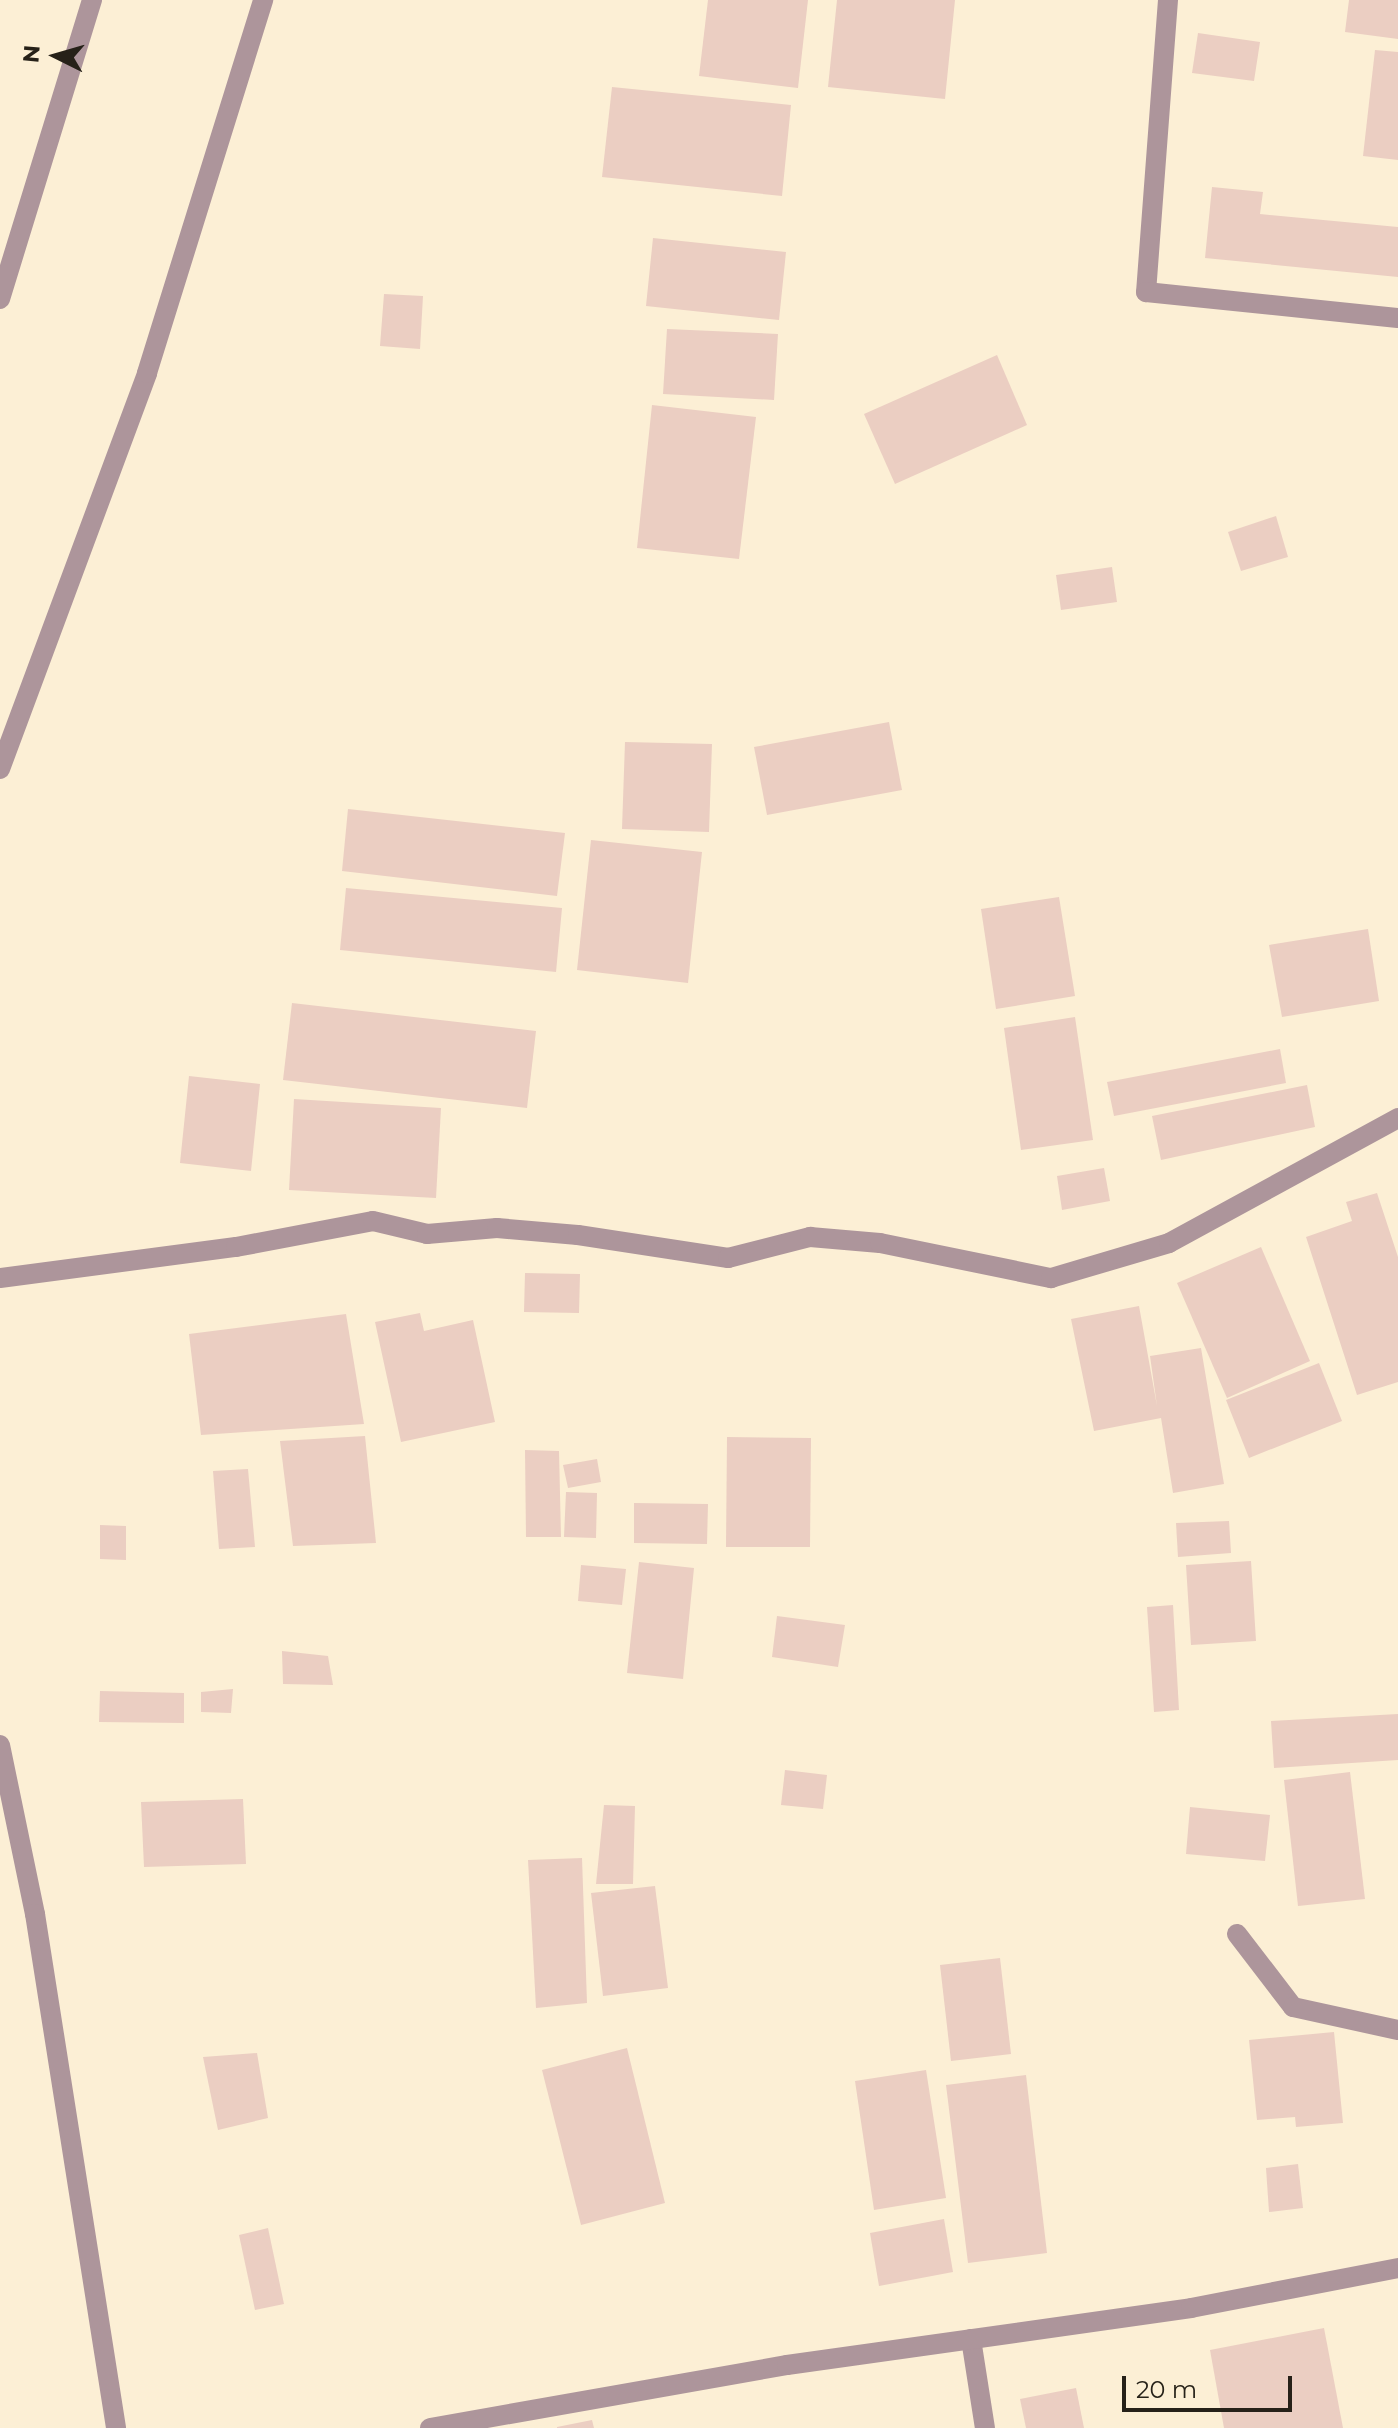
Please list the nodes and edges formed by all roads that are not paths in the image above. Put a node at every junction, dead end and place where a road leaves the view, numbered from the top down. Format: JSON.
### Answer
{"nodes":[{"id":1,"x":92,"y":0,"type":"edge"},
{"id":2,"x":263,"y":0,"type":"edge"},
{"id":3,"x":1168,"y":0,"type":"edge"},
{"id":4,"x":0,"y":299,"type":"edge"},
{"id":5,"x":1398,"y":318,"type":"edge"},
{"id":6,"x":0,"y":769,"type":"edge"},
{"id":7,"x":1398,"y":1118,"type":"edge"},
{"id":8,"x":0,"y":1278,"type":"edge"},
{"id":9,"x":0,"y":1745,"type":"edge"},
{"id":10,"x":1237,"y":1934,"type":"dead end"},
{"id":11,"x":1398,"y":2030,"type":"edge"},
{"id":12,"x":1398,"y":2268,"type":"edge"},
{"id":13,"x":971,"y":2339,"type":"junction"},
{"id":14,"x":116,"y":2428,"type":"edge"},
{"id":15,"x":430,"y":2428,"type":"edge"},
{"id":16,"x":985,"y":2428,"type":"edge"}],
"edges":[{"from":1,"to":4,"type":"street"},
{"from":2,"to":6,"type":"street"},
{"from":3,"to":5,"type":"street"},
{"from":7,"to":8,"type":"street"},
{"from":9,"to":14,"type":"street"},
{"from":10,"to":11,"type":"street"},
{"from":12,"to":13,"type":"street"},
{"from":13,"to":15,"type":"street"},
{"from":13,"to":16,"type":"street"}]}
